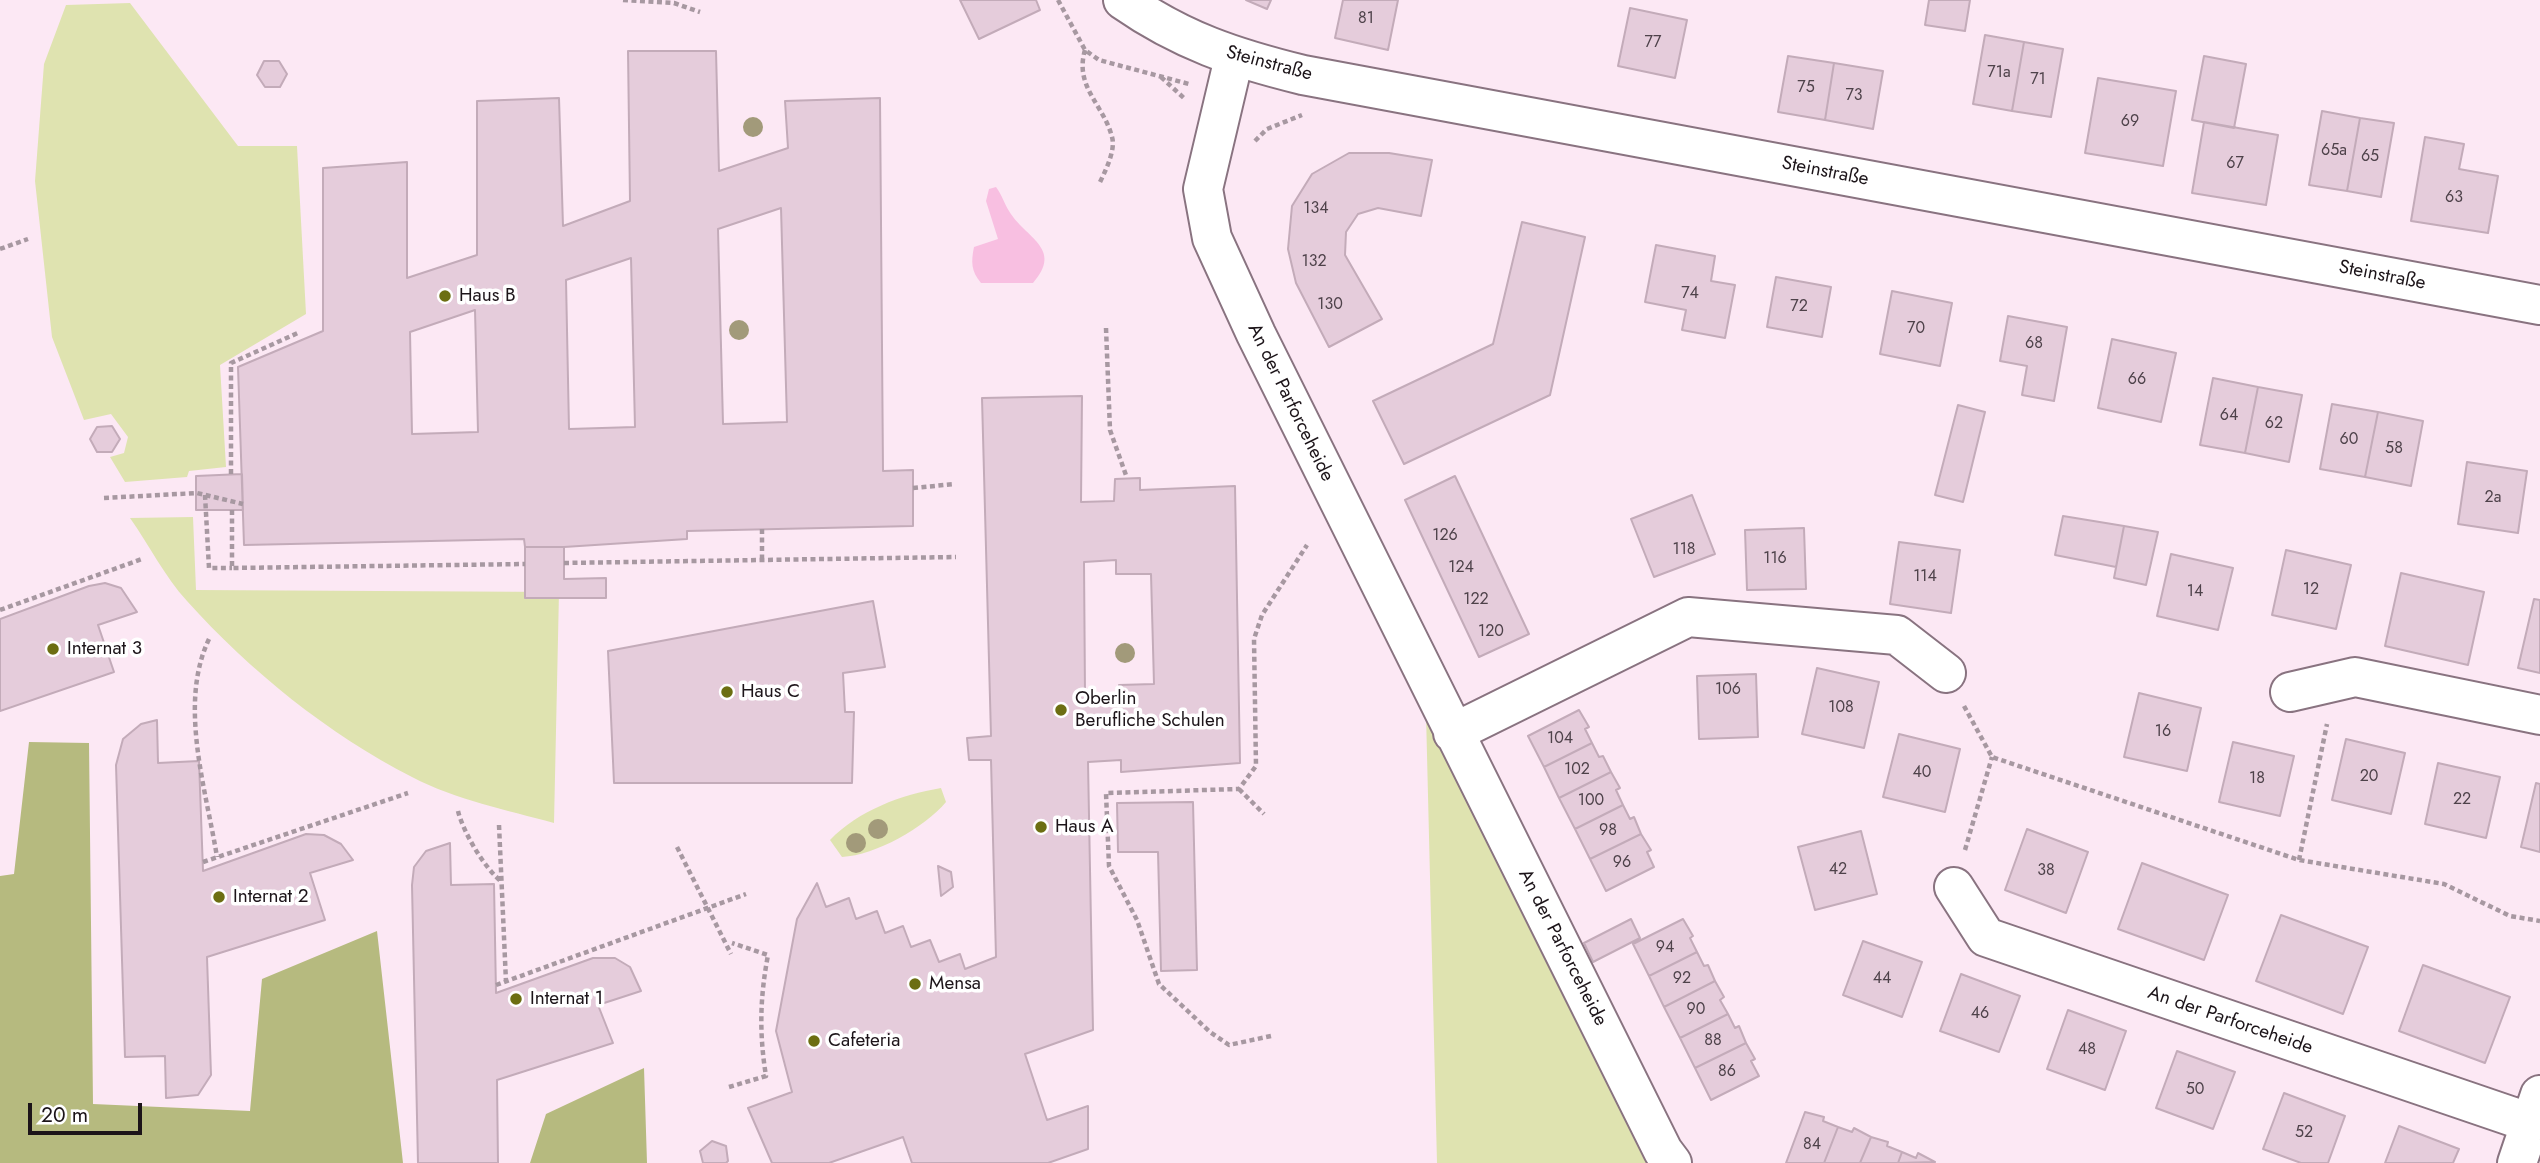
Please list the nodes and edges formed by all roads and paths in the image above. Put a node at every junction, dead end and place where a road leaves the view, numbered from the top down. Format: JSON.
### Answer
{"nodes":[{"id":1,"x":623,"y":0,"type":"edge"},
{"id":2,"x":1058,"y":0,"type":"edge"},
{"id":3,"x":1123,"y":0,"type":"edge"},
{"id":4,"x":700,"y":12,"type":"dead end"},
{"id":5,"x":1085,"y":50,"type":"junction"},
{"id":6,"x":1229,"y":76,"type":"junction"},
{"id":7,"x":1098,"y":184,"type":"dead end"},
{"id":8,"x":28,"y":239,"type":"dead end"},
{"id":9,"x":0,"y":249,"type":"edge"},
{"id":10,"x":2540,"y":305,"type":"edge"},
{"id":11,"x":1106,"y":328,"type":"dead end"},
{"id":12,"x":300,"y":332,"type":"dead end"},
{"id":13,"x":231,"y":474,"type":"dead end"},
{"id":14,"x":1127,"y":478,"type":"dead end"},
{"id":15,"x":955,"y":484,"type":"dead end"},
{"id":16,"x":913,"y":488,"type":"dead end"},
{"id":17,"x":205,"y":495,"type":"junction"},
{"id":18,"x":104,"y":498,"type":"dead end"},
{"id":19,"x":243,"y":503,"type":"dead end"},
{"id":20,"x":232,"y":510,"type":"dead end"},
{"id":21,"x":762,"y":529,"type":"dead end"},
{"id":22,"x":1307,"y":545,"type":"dead end"},
{"id":23,"x":956,"y":557,"type":"dead end"},
{"id":24,"x":142,"y":559,"type":"dead end"},
{"id":25,"x":762,"y":560,"type":"junction"},
{"id":26,"x":564,"y":563,"type":"dead end"},
{"id":27,"x":525,"y":564,"type":"dead end"},
{"id":28,"x":232,"y":568,"type":"junction"},
{"id":29,"x":0,"y":610,"type":"edge"},
{"id":30,"x":209,"y":639,"type":"dead end"},
{"id":31,"x":1946,"y":673,"type":"joint"},
{"id":32,"x":2335,"y":681,"type":"junction"},
{"id":33,"x":2290,"y":692,"type":"dead end"},
{"id":34,"x":2540,"y":715,"type":"edge"},
{"id":35,"x":1453,"y":733,"type":"junction"},
{"id":36,"x":1992,"y":757,"type":"junction"},
{"id":37,"x":1239,"y":789,"type":"junction"},
{"id":38,"x":408,"y":793,"type":"dead end"},
{"id":39,"x":458,"y":811,"type":"dead end"},
{"id":40,"x":1264,"y":814,"type":"dead end"},
{"id":41,"x":499,"y":824,"type":"dead end"},
{"id":42,"x":677,"y":847,"type":"dead end"},
{"id":43,"x":217,"y":858,"type":"junction"},
{"id":44,"x":2299,"y":860,"type":"junction"},
{"id":45,"x":203,"y":862,"type":"dead end"},
{"id":46,"x":502,"y":882,"type":"junction"},
{"id":47,"x":1954,"y":887,"type":"joint"},
{"id":48,"x":746,"y":894,"type":"dead end"},
{"id":49,"x":708,"y":905,"type":"junction"},
{"id":50,"x":2540,"y":921,"type":"edge"},
{"id":51,"x":732,"y":943,"type":"dead end"},
{"id":52,"x":731,"y":954,"type":"dead end"},
{"id":53,"x":506,"y":982,"type":"junction"},
{"id":54,"x":496,"y":985,"type":"dead end"},
{"id":55,"x":1271,"y":1036,"type":"dead end"},
{"id":56,"x":729,"y":1087,"type":"dead end"},
{"id":57,"x":2535,"y":1109,"type":"edge"},
{"id":58,"x":1672,"y":1163,"type":"edge"},
{"id":59,"x":2517,"y":1163,"type":"edge"}],
"edges":[{"from":1,"to":4,"type":"path"},
{"from":2,"to":5,"type":"path"},
{"from":3,"to":6,"type":"street","name":"Steinstraße"},
{"from":5,"to":6,"type":"path"},
{"from":5,"to":7,"type":"path"},
{"from":6,"to":10,"type":"street","name":"Steinstraße"},
{"from":6,"to":35,"type":"street","name":"An der Parforceheide"},
{"from":8,"to":9,"type":"path"},
{"from":11,"to":14,"type":"path"},
{"from":12,"to":13,"type":"path"},
{"from":15,"to":16,"type":"path"},
{"from":17,"to":18,"type":"path"},
{"from":17,"to":19,"type":"path"},
{"from":17,"to":28,"type":"path"},
{"from":20,"to":28,"type":"path"},
{"from":21,"to":25,"type":"path"},
{"from":22,"to":37,"type":"path"},
{"from":23,"to":25,"type":"path"},
{"from":24,"to":29,"type":"path"},
{"from":25,"to":26,"type":"path"},
{"from":27,"to":28,"type":"path"},
{"from":30,"to":43,"type":"path"},
{"from":31,"to":35,"type":"street"},
{"from":31,"to":36,"type":"path"},
{"from":32,"to":33,"type":"street"},
{"from":32,"to":34,"type":"street"},
{"from":32,"to":44,"type":"path"},
{"from":35,"to":58,"type":"street","name":"An der Parforceheide"},
{"from":36,"to":44,"type":"path"},
{"from":36,"to":47,"type":"path"},
{"from":37,"to":40,"type":"path"},
{"from":37,"to":55,"type":"path"},
{"from":38,"to":43,"type":"path"},
{"from":39,"to":46,"type":"path"},
{"from":41,"to":46,"type":"path"},
{"from":42,"to":49,"type":"path"},
{"from":43,"to":45,"type":"path"},
{"from":44,"to":50,"type":"path"},
{"from":46,"to":53,"type":"path"},
{"from":47,"to":57,"type":"street","name":"An der Parforceheide"},
{"from":48,"to":49,"type":"path"},
{"from":49,"to":52,"type":"path"},
{"from":49,"to":53,"type":"path"},
{"from":51,"to":56,"type":"path"},
{"from":53,"to":54,"type":"path"},
{"from":57,"to":59,"type":"street","name":"An der Parforceheide"}]}
